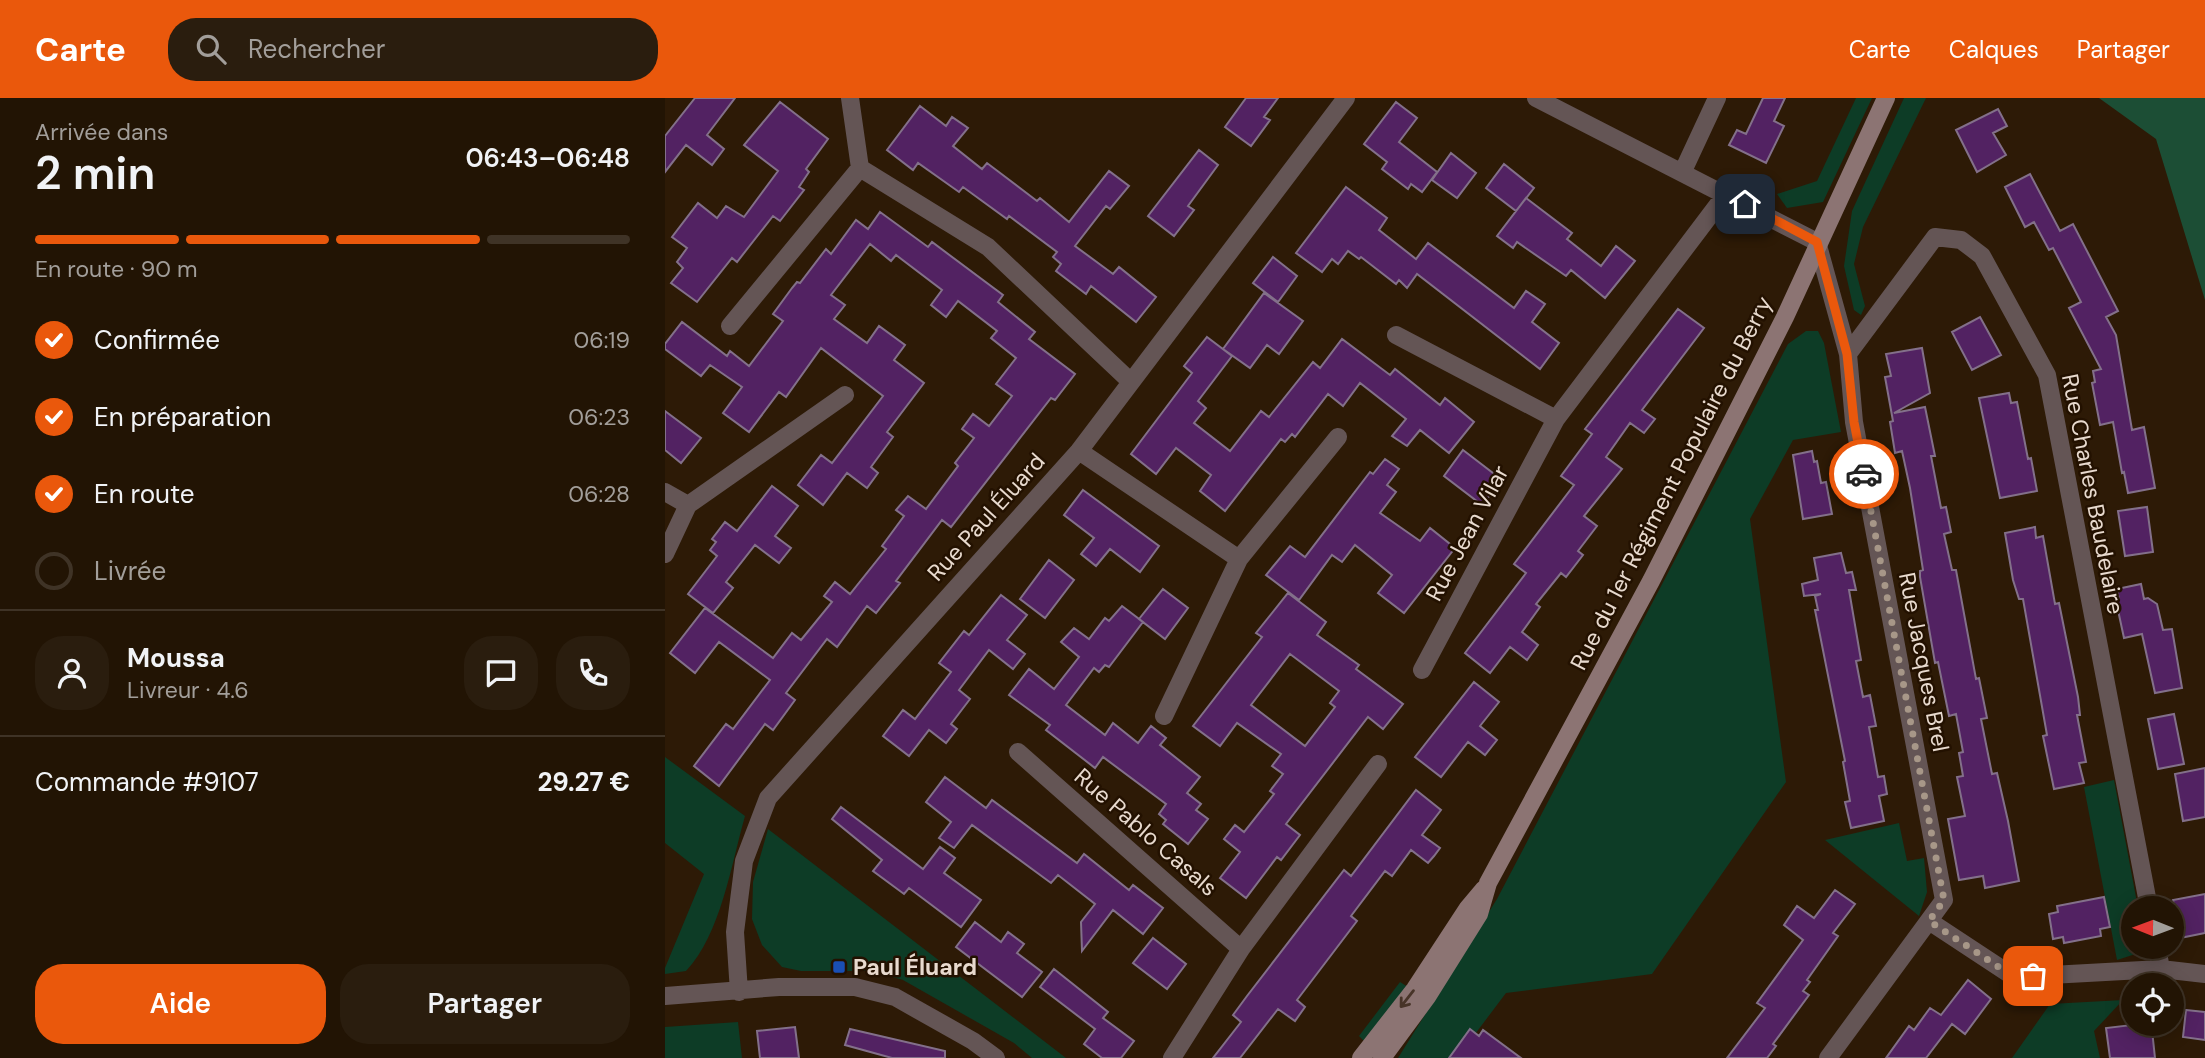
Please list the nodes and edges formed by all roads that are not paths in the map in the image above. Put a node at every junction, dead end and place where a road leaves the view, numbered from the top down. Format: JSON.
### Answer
{"nodes":[{"id":1,"x":850,"y":98,"type":"edge"},
{"id":2,"x":1346,"y":98,"type":"edge"},
{"id":3,"x":1536,"y":98,"type":"edge"},
{"id":4,"x":1717,"y":98,"type":"edge"},
{"id":5,"x":1886,"y":98,"type":"edge"},
{"id":6,"x":860,"y":168,"type":"junction"},
{"id":7,"x":1683,"y":171,"type":"junction"},
{"id":8,"x":1726,"y":194,"type":"junction"},
{"id":9,"x":1817,"y":242,"type":"junction"},
{"id":10,"x":730,"y":326,"type":"dead end"},
{"id":11,"x":1396,"y":335,"type":"dead end"},
{"id":12,"x":1847,"y":354,"type":"junction"},
{"id":13,"x":1131,"y":381,"type":"junction"},
{"id":14,"x":845,"y":395,"type":"dead end"},
{"id":15,"x":1556,"y":419,"type":"junction"},
{"id":16,"x":1338,"y":437,"type":"dead end"},
{"id":17,"x":1079,"y":451,"type":"junction"},
{"id":18,"x":665,"y":492,"type":"edge"},
{"id":19,"x":688,"y":505,"type":"junction"},
{"id":20,"x":665,"y":554,"type":"edge"},
{"id":21,"x":1239,"y":559,"type":"junction"},
{"id":22,"x":1422,"y":670,"type":"dead end"},
{"id":23,"x":1164,"y":716,"type":"dead end"},
{"id":24,"x":1018,"y":752,"type":"dead end"},
{"id":25,"x":1378,"y":764,"type":"dead end"},
{"id":26,"x":1488,"y":883,"type":"junction"},
{"id":27,"x":2147,"y":896,"type":"edge"},
{"id":28,"x":1929,"y":921,"type":"junction"},
{"id":29,"x":1241,"y":949,"type":"junction"},
{"id":30,"x":2159,"y":959,"type":"edge"},
{"id":31,"x":2161,"y":969,"type":"junction"},
{"id":32,"x":2205,"y":974,"type":"edge"},
{"id":33,"x":739,"y":992,"type":"junction"},
{"id":34,"x":665,"y":996,"type":"edge"},
{"id":35,"x":996,"y":1058,"type":"edge"},
{"id":36,"x":1172,"y":1058,"type":"edge"},
{"id":37,"x":1361,"y":1058,"type":"edge"},
{"id":38,"x":1382,"y":1058,"type":"edge"},
{"id":39,"x":1828,"y":1058,"type":"edge"}],
"edges":[{"from":1,"to":6,"type":"street"},
{"from":2,"to":13,"type":"street","name":"Rue Paul Éluard"},
{"from":3,"to":7,"type":"street"},
{"from":4,"to":7,"type":"street"},
{"from":5,"to":9,"type":"main road","name":"Rue du 1er Régiment Populaire du Berry"},
{"from":6,"to":10,"type":"street"},
{"from":6,"to":13,"type":"street"},
{"from":7,"to":8,"type":"street"},
{"from":8,"to":9,"type":"street"},
{"from":8,"to":15,"type":"street","name":"Rue Jean Vilar"},
{"from":9,"to":12,"type":"street","name":"Rue Jacques Brel"},
{"from":9,"to":26,"type":"main road","name":"Rue du 1er Régiment Populaire du Berry"},
{"from":11,"to":15,"type":"street"},
{"from":12,"to":27,"type":"street","name":"Rue Charles Baudelaire"},
{"from":12,"to":28,"type":"street","name":"Rue Jacques Brel"},
{"from":13,"to":17,"type":"street","name":"Rue Paul Éluard"},
{"from":14,"to":19,"type":"street"},
{"from":15,"to":22,"type":"street","name":"Rue Jean Vilar"},
{"from":16,"to":21,"type":"street"},
{"from":17,"to":21,"type":"street"},
{"from":17,"to":33,"type":"street","name":"Rue Paul Éluard"},
{"from":18,"to":19,"type":"street"},
{"from":19,"to":20,"type":"street"},
{"from":21,"to":23,"type":"street"},
{"from":24,"to":29,"type":"street","name":"Rue Pablo Casals"},
{"from":25,"to":29,"type":"street"},
{"from":26,"to":37,"type":"main road","name":"Rue du 1er Régiment Populaire du Berry","one_way":true},
{"from":26,"to":38,"type":"main road","name":"Rue du 1er Régiment Populaire du Berry"},
{"from":28,"to":31,"type":"street"},
{"from":28,"to":39,"type":"street","name":"Rue Jacques Brel"},
{"from":29,"to":36,"type":"street"},
{"from":30,"to":31,"type":"street"},
{"from":31,"to":32,"type":"street"},
{"from":33,"to":34,"type":"street"},
{"from":33,"to":35,"type":"street"}]}
